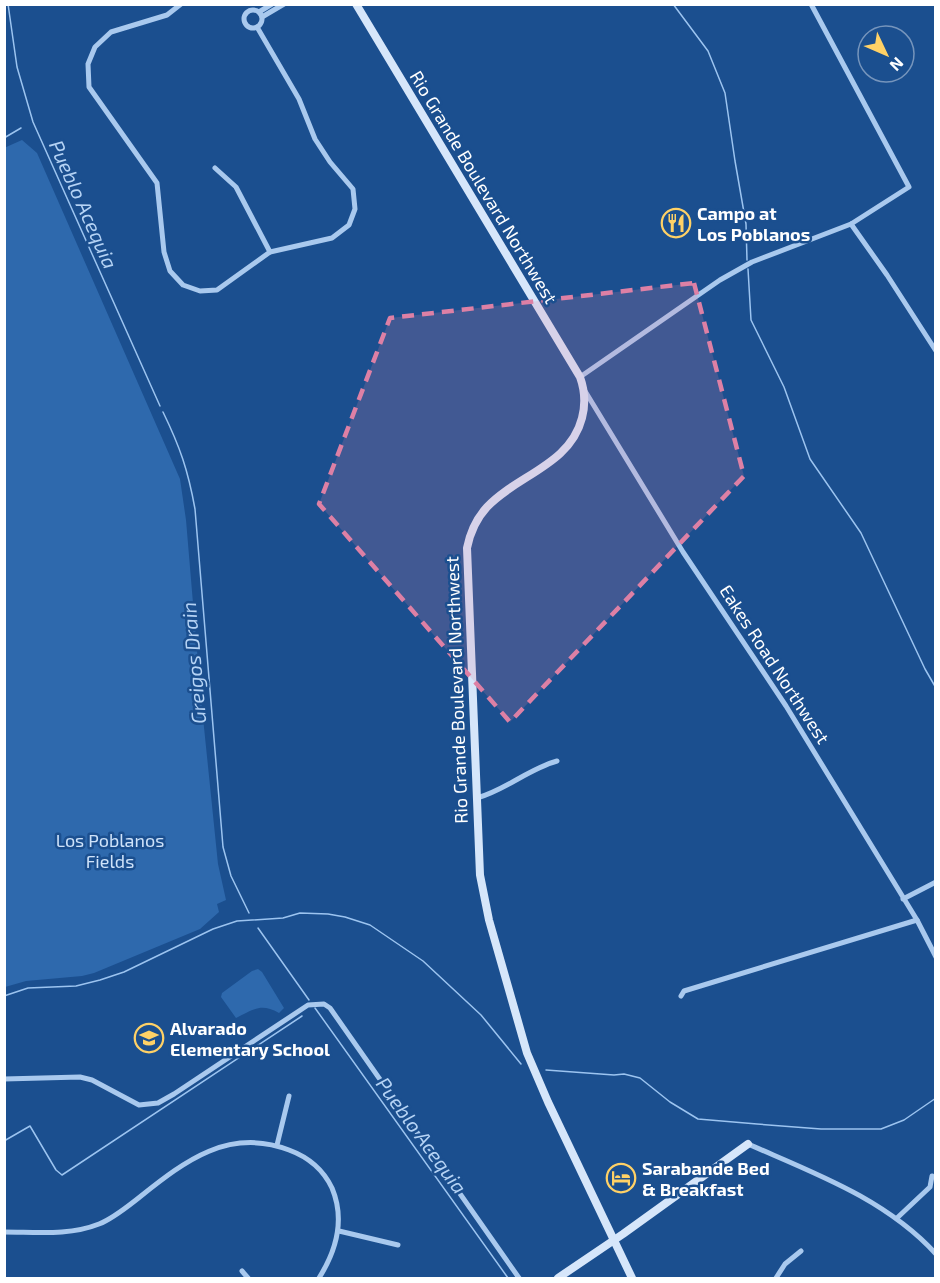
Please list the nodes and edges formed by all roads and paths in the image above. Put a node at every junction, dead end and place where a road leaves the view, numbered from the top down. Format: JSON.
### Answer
{"nodes":[{"id":1,"x":181,"y":4,"type":"edge"},
{"id":2,"x":245,"y":4,"type":"edge"},
{"id":3,"x":272,"y":4,"type":"edge"},
{"id":4,"x":284,"y":4,"type":"edge"},
{"id":5,"x":356,"y":4,"type":"edge"},
{"id":6,"x":811,"y":4,"type":"edge"},
{"id":7,"x":248,"y":11,"type":"junction"},
{"id":8,"x":260,"y":15,"type":"junction"},
{"id":9,"x":257,"y":27,"type":"junction"},
{"id":10,"x":215,"y":168,"type":"dead end"},
{"id":11,"x":851,"y":224,"type":"junction"},
{"id":12,"x":270,"y":252,"type":"junction"},
{"id":13,"x":936,"y":351,"type":"edge"},
{"id":14,"x":580,"y":377,"type":"junction"},
{"id":15,"x":585,"y":389,"type":"junction"},
{"id":16,"x":557,"y":761,"type":"dead end"},
{"id":17,"x":477,"y":798,"type":"junction"},
{"id":18,"x":936,"y":882,"type":"edge"},
{"id":19,"x":903,"y":899,"type":"junction"},
{"id":20,"x":917,"y":920,"type":"junction"},
{"id":21,"x":936,"y":957,"type":"edge"},
{"id":22,"x":681,"y":996,"type":"dead end"},
{"id":23,"x":4,"y":1079,"type":"edge"},
{"id":24,"x":289,"y":1096,"type":"dead end"},
{"id":25,"x":748,"y":1144,"type":"joint"},
{"id":26,"x":277,"y":1145,"type":"junction"},
{"id":27,"x":932,"y":1176,"type":"dead end"},
{"id":28,"x":897,"y":1218,"type":"junction"},
{"id":29,"x":339,"y":1231,"type":"junction"},
{"id":30,"x":4,"y":1232,"type":"edge"},
{"id":31,"x":614,"y":1240,"type":"junction"},
{"id":32,"x":398,"y":1245,"type":"dead end"},
{"id":33,"x":801,"y":1251,"type":"dead end"},
{"id":34,"x":936,"y":1254,"type":"edge"},
{"id":35,"x":242,"y":1271,"type":"dead end"},
{"id":36,"x":248,"y":1278,"type":"edge"},
{"id":37,"x":319,"y":1278,"type":"edge"},
{"id":38,"x":519,"y":1278,"type":"edge"},
{"id":39,"x":558,"y":1278,"type":"edge"},
{"id":40,"x":632,"y":1278,"type":"edge"},
{"id":41,"x":776,"y":1278,"type":"edge"}],
"edges":[{"from":1,"to":12,"type":"street"},
{"from":2,"to":7,"type":"street"},
{"from":3,"to":8,"type":"street"},
{"from":4,"to":8,"type":"street"},
{"from":5,"to":14,"type":"street","name":"Rio Grande Boulevard Northwest"},
{"from":6,"to":11,"type":"street"},
{"from":7,"to":8,"type":"street"},
{"from":7,"to":9,"type":"street"},
{"from":8,"to":9,"type":"street"},
{"from":9,"to":12,"type":"street"},
{"from":10,"to":12,"type":"street"},
{"from":11,"to":13,"type":"street"},
{"from":11,"to":14,"type":"street"},
{"from":14,"to":15,"type":"street","name":"Rio Grande Boulevard Northwest"},
{"from":15,"to":17,"type":"street","name":"Rio Grande Boulevard Northwest"},
{"from":15,"to":19,"type":"street","name":"Eakes Road Northwest"},
{"from":16,"to":17,"type":"street"},
{"from":17,"to":31,"type":"street","name":"Rio Grande Boulevard Northwest"},
{"from":18,"to":19,"type":"street"},
{"from":19,"to":20,"type":"street","name":"Eakes Road Northwest"},
{"from":20,"to":21,"type":"street","name":"Eakes Road Northwest"},
{"from":20,"to":22,"type":"street"},
{"from":23,"to":38,"type":"street"},
{"from":24,"to":26,"type":"street"},
{"from":25,"to":28,"type":"street"},
{"from":25,"to":31,"type":"street"},
{"from":26,"to":29,"type":"street"},
{"from":26,"to":30,"type":"street"},
{"from":27,"to":28,"type":"street"},
{"from":28,"to":34,"type":"street"},
{"from":29,"to":32,"type":"street"},
{"from":29,"to":37,"type":"street"},
{"from":31,"to":39,"type":"street"},
{"from":31,"to":40,"type":"street","name":"Rio Grande Boulevard Northwest"},
{"from":33,"to":41,"type":"street"},
{"from":35,"to":36,"type":"street"}]}
